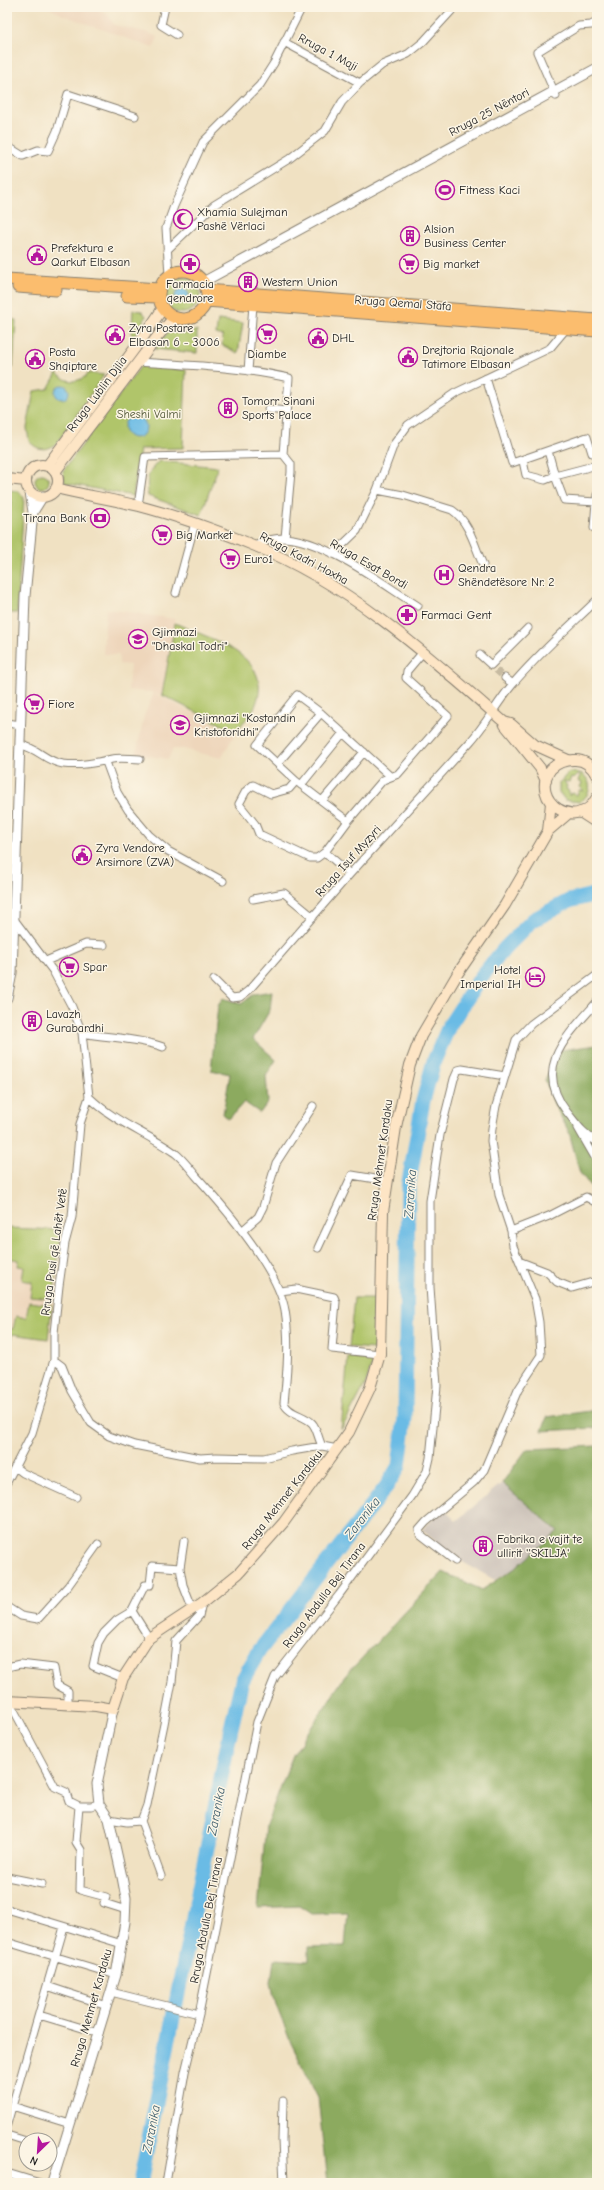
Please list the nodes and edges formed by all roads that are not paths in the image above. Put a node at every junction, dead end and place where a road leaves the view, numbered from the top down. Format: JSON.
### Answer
{"nodes":[{"id":1,"x":165,"y":7,"type":"edge"},
{"id":2,"x":302,"y":7,"type":"edge"},
{"id":3,"x":455,"y":7,"type":"edge"},
{"id":4,"x":597,"y":22,"type":"edge"},
{"id":5,"x":177,"y":34,"type":"dead end"},
{"id":6,"x":284,"y":42,"type":"junction"},
{"id":7,"x":597,"y":68,"type":"edge"},
{"id":8,"x":597,"y":74,"type":"edge"},
{"id":9,"x":360,"y":83,"type":"junction"},
{"id":10,"x":555,"y":93,"type":"junction"},
{"id":11,"x":135,"y":116,"type":"dead end"},
{"id":12,"x":7,"y":146,"type":"edge"},
{"id":13,"x":167,"y":250,"type":"junction"},
{"id":14,"x":169,"y":275,"type":"junction"},
{"id":15,"x":7,"y":279,"type":"edge"},
{"id":16,"x":7,"y":286,"type":"edge"},
{"id":17,"x":205,"y":289,"type":"junction"},
{"id":18,"x":160,"y":298,"type":"junction"},
{"id":19,"x":253,"y":305,"type":"junction"},
{"id":20,"x":178,"y":318,"type":"junction"},
{"id":21,"x":597,"y":320,"type":"edge"},
{"id":22,"x":560,"y":331,"type":"junction"},
{"id":23,"x":597,"y":331,"type":"edge"},
{"id":24,"x":138,"y":362,"type":"junction"},
{"id":25,"x":248,"y":371,"type":"junction"},
{"id":26,"x":486,"y":378,"type":"junction"},
{"id":27,"x":268,"y":409,"type":"dead end"},
{"id":28,"x":286,"y":411,"type":"junction"},
{"id":29,"x":548,"y":451,"type":"junction"},
{"id":30,"x":597,"y":452,"type":"edge"},
{"id":31,"x":283,"y":454,"type":"junction"},
{"id":32,"x":522,"y":461,"type":"junction"},
{"id":33,"x":597,"y":465,"type":"edge"},
{"id":34,"x":51,"y":469,"type":"junction"},
{"id":35,"x":555,"y":476,"type":"junction"},
{"id":36,"x":7,"y":479,"type":"edge"},
{"id":37,"x":26,"y":481,"type":"junction"},
{"id":38,"x":56,"y":488,"type":"junction"},
{"id":39,"x":377,"y":490,"type":"junction"},
{"id":40,"x":30,"y":492,"type":"junction"},
{"id":41,"x":43,"y":496,"type":"junction"},
{"id":42,"x":597,"y":498,"type":"edge"},
{"id":43,"x":138,"y":506,"type":"junction"},
{"id":44,"x":33,"y":512,"type":"junction"},
{"id":45,"x":195,"y":524,"type":"junction"},
{"id":46,"x":594,"y":528,"type":"dead end"},
{"id":47,"x":285,"y":538,"type":"junction"},
{"id":48,"x":254,"y":545,"type":"junction"},
{"id":49,"x":333,"y":554,"type":"junction"},
{"id":50,"x":483,"y":565,"type":"dead end"},
{"id":51,"x":176,"y":593,"type":"dead end"},
{"id":52,"x":597,"y":600,"type":"edge"},
{"id":53,"x":418,"y":606,"type":"dead end"},
{"id":54,"x":528,"y":628,"type":"dead end"},
{"id":55,"x":423,"y":652,"type":"junction"},
{"id":56,"x":480,"y":655,"type":"dead end"},
{"id":57,"x":505,"y":678,"type":"tunnel mouth"},
{"id":58,"x":513,"y":684,"type":"junction"},
{"id":59,"x":321,"y":713,"type":"junction"},
{"id":60,"x":493,"y":713,"type":"junction"},
{"id":61,"x":504,"y":722,"type":"junction"},
{"id":62,"x":7,"y":723,"type":"edge"},
{"id":63,"x":21,"y":725,"type":"junction"},
{"id":64,"x":343,"y":733,"type":"junction"},
{"id":65,"x":21,"y":745,"type":"junction"},
{"id":66,"x":364,"y":752,"type":"junction"},
{"id":67,"x":140,"y":759,"type":"dead end"},
{"id":68,"x":568,"y":760,"type":"junction"},
{"id":69,"x":106,"y":762,"type":"junction"},
{"id":70,"x":584,"y":762,"type":"junction"},
{"id":71,"x":278,"y":763,"type":"junction"},
{"id":72,"x":597,"y":765,"type":"edge"},
{"id":73,"x":390,"y":776,"type":"junction"},
{"id":74,"x":597,"y":776,"type":"edge"},
{"id":75,"x":546,"y":781,"type":"junction"},
{"id":76,"x":298,"y":783,"type":"junction"},
{"id":77,"x":597,"y":797,"type":"edge"},
{"id":78,"x":322,"y":801,"type":"junction"},
{"id":79,"x":551,"y":803,"type":"junction"},
{"id":80,"x":580,"y":812,"type":"junction"},
{"id":81,"x":569,"y":813,"type":"junction"},
{"id":82,"x":348,"y":821,"type":"junction"},
{"id":83,"x":597,"y":823,"type":"edge"},
{"id":84,"x":548,"y":831,"type":"junction"},
{"id":85,"x":325,"y":852,"type":"junction"},
{"id":86,"x":350,"y":874,"type":"junction"},
{"id":87,"x":222,"y":881,"type":"dead end"},
{"id":88,"x":253,"y":899,"type":"dead end"},
{"id":89,"x":313,"y":917,"type":"junction"},
{"id":90,"x":14,"y":918,"type":"junction"},
{"id":91,"x":104,"y":945,"type":"dead end"},
{"id":92,"x":46,"y":961,"type":"junction"},
{"id":93,"x":10,"y":972,"type":"edge"},
{"id":94,"x":597,"y":975,"type":"edge"},
{"id":95,"x":214,"y":980,"type":"dead end"},
{"id":96,"x":7,"y":998,"type":"edge"},
{"id":97,"x":597,"y":1002,"type":"edge"},
{"id":98,"x":82,"y":1033,"type":"junction"},
{"id":99,"x":163,"y":1047,"type":"dead end"},
{"id":100,"x":505,"y":1076,"type":"junction"},
{"id":101,"x":89,"y":1097,"type":"junction"},
{"id":102,"x":314,"y":1106,"type":"dead end"},
{"id":103,"x":578,"y":1128,"type":"junction"},
{"id":104,"x":597,"y":1142,"type":"edge"},
{"id":105,"x":597,"y":1161,"type":"edge"},
{"id":106,"x":388,"y":1181,"type":"junction"},
{"id":107,"x":597,"y":1203,"type":"edge"},
{"id":108,"x":242,"y":1231,"type":"junction"},
{"id":109,"x":511,"y":1231,"type":"junction"},
{"id":110,"x":318,"y":1248,"type":"dead end"},
{"id":111,"x":521,"y":1262,"type":"junction"},
{"id":112,"x":596,"y":1281,"type":"edge"},
{"id":113,"x":280,"y":1291,"type":"junction"},
{"id":114,"x":380,"y":1354,"type":"junction"},
{"id":115,"x":54,"y":1360,"type":"junction"},
{"id":116,"x":322,"y":1446,"type":"junction"},
{"id":117,"x":338,"y":1449,"type":"junction"},
{"id":118,"x":15,"y":1467,"type":"junction"},
{"id":119,"x":7,"y":1482,"type":"edge"},
{"id":120,"x":76,"y":1497,"type":"dead end"},
{"id":121,"x":184,"y":1542,"type":"dead end"},
{"id":122,"x":98,"y":1544,"type":"dead end"},
{"id":123,"x":455,"y":1561,"type":"dead end"},
{"id":124,"x":180,"y":1568,"type":"junction"},
{"id":125,"x":202,"y":1603,"type":"junction"},
{"id":126,"x":7,"y":1607,"type":"edge"},
{"id":127,"x":192,"y":1608,"type":"junction"},
{"id":128,"x":132,"y":1611,"type":"junction"},
{"id":129,"x":148,"y":1638,"type":"junction"},
{"id":130,"x":7,"y":1667,"type":"edge"},
{"id":131,"x":123,"y":1678,"type":"junction"},
{"id":132,"x":8,"y":1701,"type":"edge"},
{"id":133,"x":68,"y":1704,"type":"junction"},
{"id":134,"x":113,"y":1709,"type":"junction"},
{"id":135,"x":100,"y":1804,"type":"junction"},
{"id":136,"x":79,"y":1806,"type":"junction"},
{"id":137,"x":110,"y":1819,"type":"junction"},
{"id":138,"x":141,"y":1821,"type":"junction"},
{"id":139,"x":161,"y":1876,"type":"dead end"},
{"id":140,"x":7,"y":1877,"type":"edge"},
{"id":141,"x":42,"y":1884,"type":"dead end"},
{"id":142,"x":7,"y":1909,"type":"edge"},
{"id":143,"x":126,"y":1910,"type":"junction"},
{"id":144,"x":64,"y":1927,"type":"junction"},
{"id":145,"x":7,"y":1942,"type":"edge"},
{"id":146,"x":122,"y":1944,"type":"junction"},
{"id":147,"x":55,"y":1957,"type":"junction"},
{"id":148,"x":116,"y":1974,"type":"junction"},
{"id":149,"x":47,"y":1986,"type":"junction"},
{"id":150,"x":111,"y":1992,"type":"junction"},
{"id":151,"x":107,"y":2006,"type":"junction"},
{"id":152,"x":39,"y":2014,"type":"junction"},
{"id":153,"x":200,"y":2014,"type":"junction"},
{"id":154,"x":99,"y":2033,"type":"junction"},
{"id":155,"x":282,"y":2101,"type":"dead end"},
{"id":156,"x":12,"y":2106,"type":"junction"},
{"id":157,"x":7,"y":2124,"type":"edge"},
{"id":158,"x":70,"y":2124,"type":"junction"},
{"id":159,"x":7,"y":2135,"type":"edge"},
{"id":160,"x":18,"y":2138,"type":"edge"},
{"id":161,"x":58,"y":2151,"type":"edge"},
{"id":162,"x":62,"y":2152,"type":"junction"},
{"id":163,"x":7,"y":2173,"type":"edge"},
{"id":164,"x":40,"y":2183,"type":"edge"},
{"id":165,"x":52,"y":2183,"type":"edge"},
{"id":166,"x":166,"y":2183,"type":"edge"},
{"id":167,"x":284,"y":2183,"type":"edge"}],
"edges":[{"from":1,"to":5,"type":"street"},
{"from":2,"to":6,"type":"street"},
{"from":3,"to":9,"type":"street"},
{"from":4,"to":10,"type":"street"},
{"from":6,"to":9,"type":"street","name":"Rruga 1 Maji"},
{"from":6,"to":13,"type":"street"},
{"from":7,"to":10,"type":"street","name":"Rruga 25 Nëntori"},
{"from":8,"to":10,"type":"street","name":"Rruga 25 Nëntori"},
{"from":9,"to":13,"type":"street"},
{"from":10,"to":17,"type":"street","name":"Rruga 25 Nëntori"},
{"from":11,"to":12,"type":"street"},
{"from":13,"to":14,"type":"street"},
{"from":14,"to":17,"type":"main road"},
{"from":14,"to":18,"type":"main road"},
{"from":15,"to":18,"type":"main road"},
{"from":16,"to":18,"type":"main road"},
{"from":17,"to":19,"type":"main road","name":"Rruga Qemal Stafa"},
{"from":17,"to":20,"type":"main road"},
{"from":17,"to":21,"type":"main road","name":"Rruga Qemal Stafa"},
{"from":18,"to":20,"type":"main road"},
{"from":18,"to":34,"type":"main road","name":"Rruga Lublin Djlia"},
{"from":19,"to":22,"type":"main road","name":"Rruga Qemal Stafa"},
{"from":19,"to":25,"type":"street"},
{"from":20,"to":24,"type":"main road","name":"Rruga Lublin Djlia"},
{"from":22,"to":23,"type":"main road","name":"Rruga Qemal Stafa"},
{"from":22,"to":26,"type":"street"},
{"from":24,"to":25,"type":"street"},
{"from":24,"to":34,"type":"main road","name":"Rruga Lublin Djlia"},
{"from":25,"to":28,"type":"street"},
{"from":26,"to":32,"type":"street"},
{"from":26,"to":39,"type":"street"},
{"from":27,"to":28,"type":"street"},
{"from":28,"to":31,"type":"street"},
{"from":29,"to":30,"type":"street"},
{"from":29,"to":32,"type":"street"},
{"from":29,"to":35,"type":"street"},
{"from":31,"to":43,"type":"street"},
{"from":31,"to":47,"type":"street"},
{"from":32,"to":35,"type":"street"},
{"from":33,"to":35,"type":"street"},
{"from":34,"to":37,"type":"main road"},
{"from":34,"to":38,"type":"main road"},
{"from":35,"to":42,"type":"street"},
{"from":36,"to":37,"type":"main road"},
{"from":37,"to":40,"type":"main road"},
{"from":38,"to":41,"type":"main road"},
{"from":38,"to":43,"type":"main road","name":"Rruga Kadri Hoxha"},
{"from":39,"to":49,"type":"street"},
{"from":39,"to":50,"type":"street"},
{"from":40,"to":41,"type":"main road"},
{"from":40,"to":44,"type":"street"},
{"from":41,"to":44,"type":"street"},
{"from":42,"to":46,"type":"street"},
{"from":43,"to":45,"type":"main road","name":"Rruga Kadri Hoxha"},
{"from":44,"to":63,"type":"street"},
{"from":45,"to":48,"type":"main road","name":"Rruga Kadri Hoxha"},
{"from":45,"to":51,"type":"street"},
{"from":47,"to":48,"type":"street","name":"Rruga Esat Bordi"},
{"from":47,"to":49,"type":"street","name":"Rruga Esat Bordi"},
{"from":48,"to":55,"type":"main road","name":"Rruga Kadri Hoxha"},
{"from":49,"to":53,"type":"street","name":"Rruga Esat Bordi"},
{"from":52,"to":58,"type":"street","name":"Rruga Isuf Myzyri"},
{"from":54,"to":56,"type":"street"},
{"from":55,"to":60,"type":"main road","name":"Rruga Kadri Hoxha"},
{"from":55,"to":73,"type":"street"},
{"from":57,"to":58,"type":"street"},
{"from":58,"to":60,"type":"street","name":"Rruga Isuf Myzyri"},
{"from":59,"to":64,"type":"street"},
{"from":59,"to":71,"type":"street"},
{"from":59,"to":71,"type":"street"},
{"from":60,"to":61,"type":"main road","name":"Rruga Kadri Hoxha"},
{"from":60,"to":86,"type":"street","name":"Rruga Isuf Myzyri"},
{"from":61,"to":68,"type":"main road","name":"Rruga Kadri Hoxha"},
{"from":61,"to":75,"type":"main road","name":"Rruga Kadri Hoxha"},
{"from":62,"to":63,"type":"street"},
{"from":63,"to":65,"type":"street"},
{"from":64,"to":66,"type":"street"},
{"from":64,"to":76,"type":"street"},
{"from":65,"to":69,"type":"street"},
{"from":65,"to":90,"type":"street"},
{"from":66,"to":73,"type":"street"},
{"from":66,"to":78,"type":"street"},
{"from":67,"to":69,"type":"street"},
{"from":68,"to":70,"type":"main road","name":"Rruga Kadri Hoxha"},
{"from":68,"to":75,"type":"main road"},
{"from":69,"to":87,"type":"street"},
{"from":70,"to":72,"type":"main road","name":"Rruga Kadri Hoxha"},
{"from":70,"to":74,"type":"main road"},
{"from":71,"to":76,"type":"street"},
{"from":73,"to":82,"type":"street"},
{"from":75,"to":79,"type":"main road","name":"Rruga Kadri Hoxha"},
{"from":76,"to":78,"type":"street"},
{"from":76,"to":85,"type":"street"},
{"from":77,"to":80,"type":"main road"},
{"from":78,"to":82,"type":"street"},
{"from":79,"to":81,"type":"main road"},
{"from":79,"to":84,"type":"main road","name":"Rruga Mehmet Kardaku"},
{"from":80,"to":81,"type":"main road"},
{"from":80,"to":83,"type":"main road"},
{"from":81,"to":84,"type":"main road","name":"Rruga Mehmet Kardaku"},
{"from":82,"to":85,"type":"street"},
{"from":84,"to":106,"type":"main road","name":"Rruga Mehmet Kardaku"},
{"from":85,"to":86,"type":"street"},
{"from":86,"to":89,"type":"street","name":"Rruga Isuf Myzyri"},
{"from":88,"to":89,"type":"street"},
{"from":89,"to":95,"type":"street","name":"Rruga Isuf Myzyri"},
{"from":90,"to":92,"type":"street","name":"Rruga Pusi që Lahët Vetë"},
{"from":90,"to":93,"type":"street"},
{"from":91,"to":92,"type":"street"},
{"from":92,"to":98,"type":"street","name":"Rruga Pusi që Lahët Vetë"},
{"from":93,"to":96,"type":"street"},
{"from":94,"to":100,"type":"street"},
{"from":97,"to":103,"type":"street"},
{"from":98,"to":99,"type":"street"},
{"from":98,"to":101,"type":"street","name":"Rruga Pusi që Lahët Vetë"},
{"from":100,"to":109,"type":"street"},
{"from":100,"to":153,"type":"street","name":"Rruga Abdulla Bej Tirana"},
{"from":101,"to":108,"type":"street"},
{"from":101,"to":115,"type":"street","name":"Rruga Pusi që Lahët Vetë"},
{"from":102,"to":108,"type":"street"},
{"from":103,"to":104,"type":"street"},
{"from":103,"to":105,"type":"street"},
{"from":106,"to":110,"type":"street"},
{"from":106,"to":114,"type":"main road","name":"Rruga Mehmet Kardaku"},
{"from":107,"to":109,"type":"street"},
{"from":108,"to":113,"type":"street"},
{"from":109,"to":111,"type":"street"},
{"from":111,"to":112,"type":"street"},
{"from":111,"to":123,"type":"street"},
{"from":113,"to":114,"type":"street"},
{"from":113,"to":116,"type":"street"},
{"from":114,"to":117,"type":"main road","name":"Rruga Mehmet Kardaku"},
{"from":115,"to":116,"type":"street"},
{"from":115,"to":118,"type":"street","name":"Rruga Pusi që Lahët Vetë"},
{"from":116,"to":117,"type":"street"},
{"from":117,"to":125,"type":"main road","name":"Rruga Mehmet Kardaku"},
{"from":118,"to":119,"type":"street","name":"Rruga Pusi që Lahët Vetë"},
{"from":118,"to":120,"type":"street"},
{"from":121,"to":124,"type":"street"},
{"from":122,"to":126,"type":"street"},
{"from":124,"to":127,"type":"street"},
{"from":124,"to":128,"type":"street"},
{"from":125,"to":127,"type":"main road","name":"Rruga Mehmet Kardaku"},
{"from":125,"to":138,"type":"street"},
{"from":127,"to":129,"type":"main road","name":"Rruga Mehmet Kardaku"},
{"from":128,"to":129,"type":"street"},
{"from":128,"to":131,"type":"street"},
{"from":129,"to":131,"type":"main road","name":"Rruga Mehmet Kardaku"},
{"from":130,"to":133,"type":"street"},
{"from":131,"to":134,"type":"main road","name":"Rruga Mehmet Kardaku"},
{"from":132,"to":133,"type":"main road"},
{"from":132,"to":136,"type":"street"},
{"from":133,"to":134,"type":"main road"},
{"from":134,"to":135,"type":"street","name":"Rruga Mehmet Kardaku"},
{"from":135,"to":136,"type":"street"},
{"from":135,"to":137,"type":"street","name":"Rruga Mehmet Kardaku"},
{"from":136,"to":143,"type":"street"},
{"from":137,"to":138,"type":"street"},
{"from":137,"to":143,"type":"street","name":"Rruga Mehmet Kardaku"},
{"from":138,"to":139,"type":"street"},
{"from":140,"to":141,"type":"street"},
{"from":142,"to":144,"type":"street"},
{"from":143,"to":146,"type":"street","name":"Rruga Mehmet Kardaku"},
{"from":144,"to":146,"type":"street"},
{"from":144,"to":147,"type":"street"},
{"from":145,"to":147,"type":"street"},
{"from":146,"to":148,"type":"street","name":"Rruga Mehmet Kardaku"},
{"from":147,"to":148,"type":"street"},
{"from":147,"to":149,"type":"street"},
{"from":148,"to":150,"type":"street","name":"Rruga Mehmet Kardaku"},
{"from":149,"to":151,"type":"street"},
{"from":149,"to":152,"type":"street"},
{"from":150,"to":151,"type":"street","name":"Rruga Mehmet Kardaku"},
{"from":150,"to":153,"type":"street"},
{"from":151,"to":154,"type":"street","name":"Rruga Mehmet Kardaku"},
{"from":152,"to":154,"type":"street"},
{"from":152,"to":156,"type":"street"},
{"from":153,"to":166,"type":"street","name":"Rruga Abdulla Bej Tirana"},
{"from":154,"to":158,"type":"street","name":"Rruga Mehmet Kardaku"},
{"from":155,"to":167,"type":"street"},
{"from":156,"to":157,"type":"street"},
{"from":156,"to":158,"type":"street"},
{"from":158,"to":162,"type":"street","name":"Rruga Mehmet Kardaku"},
{"from":159,"to":160,"type":"street"},
{"from":161,"to":162,"type":"street"},
{"from":162,"to":165,"type":"street","name":"Rruga Mehmet Kardaku"},
{"from":163,"to":164,"type":"street"}]}
